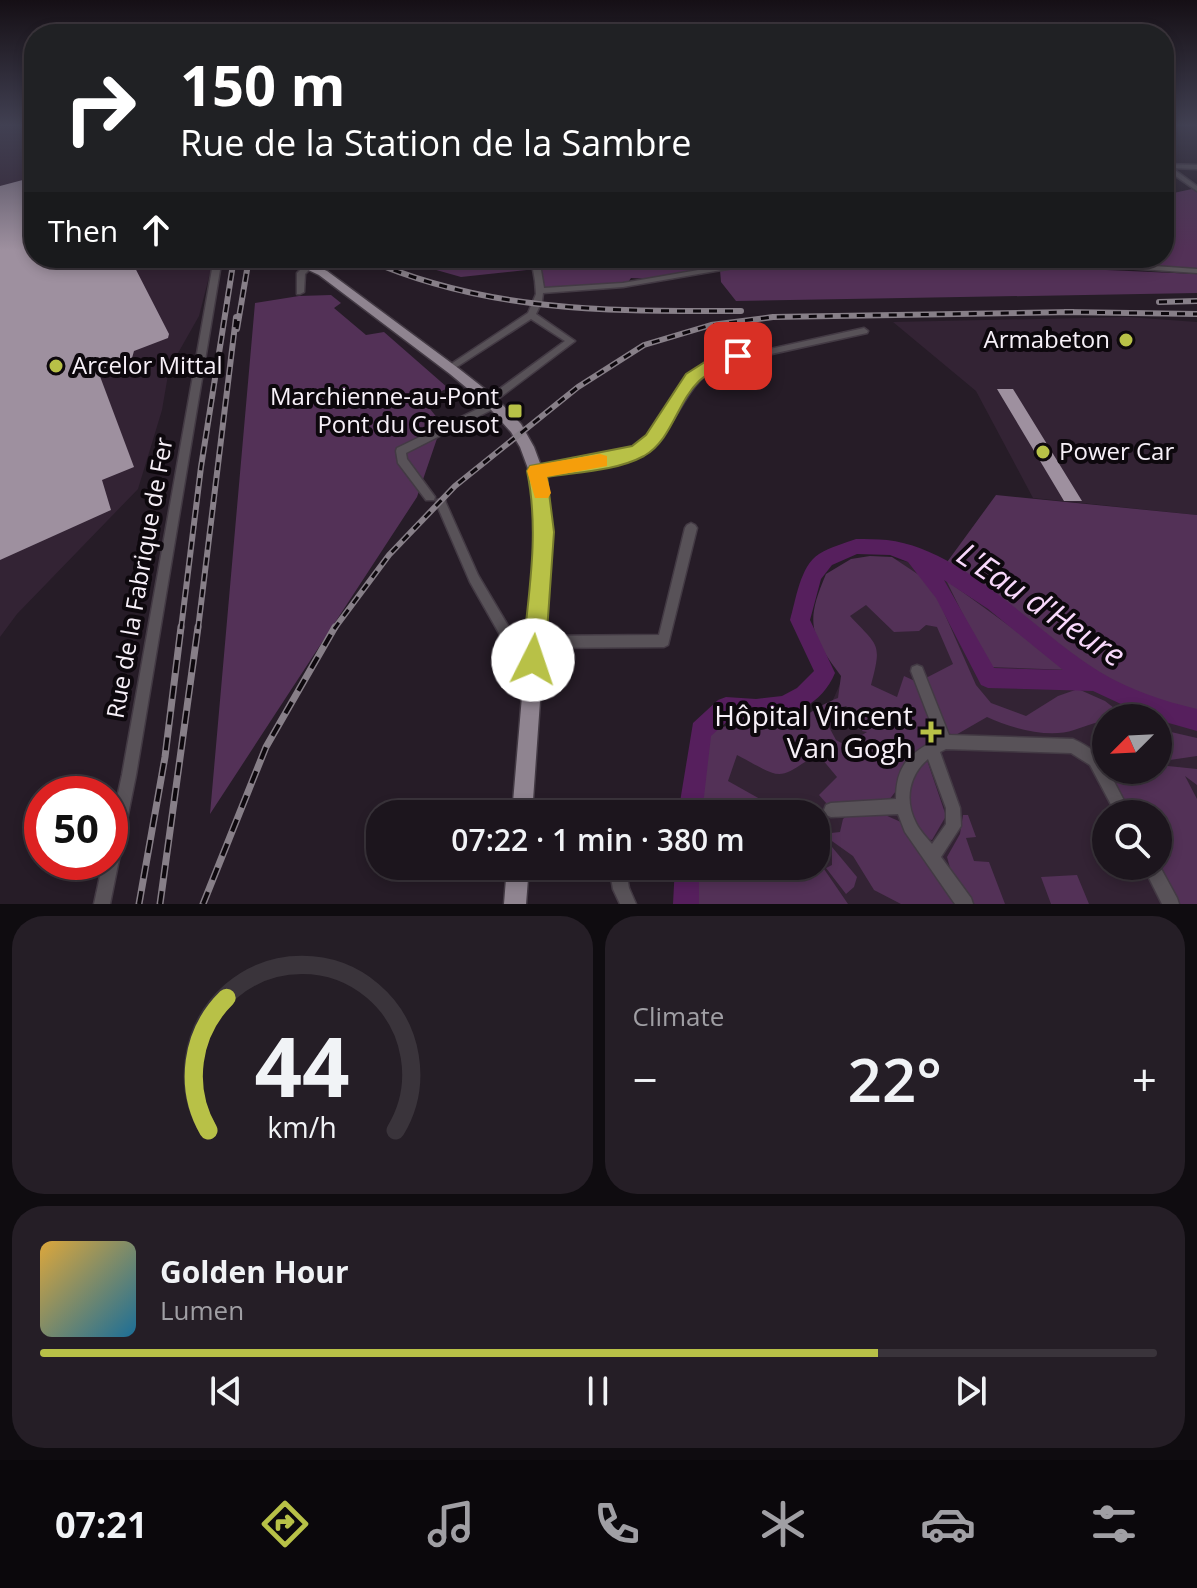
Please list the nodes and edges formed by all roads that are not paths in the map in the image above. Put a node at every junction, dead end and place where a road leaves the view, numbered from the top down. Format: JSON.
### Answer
{"nodes":[{"id":1,"x":1174,"y":166,"type":"edge"},
{"id":2,"x":1197,"y":167,"type":"edge"},
{"id":3,"x":1174,"y":173,"type":"edge"},
{"id":4,"x":1197,"y":189,"type":"edge"},
{"id":5,"x":216,"y":268,"type":"edge"},
{"id":6,"x":307,"y":268,"type":"edge"},
{"id":7,"x":313,"y":268,"type":"edge"},
{"id":8,"x":537,"y":268,"type":"edge"},
{"id":9,"x":722,"y":268,"type":"edge"},
{"id":10,"x":1155,"y":268,"type":"edge"},
{"id":11,"x":1197,"y":271,"type":"edge"},
{"id":12,"x":541,"y":291,"type":"junction"},
{"id":13,"x":300,"y":292,"type":"dead end"},
{"id":14,"x":531,"y":315,"type":"junction"},
{"id":15,"x":864,"y":331,"type":"dead end"},
{"id":16,"x":449,"y":368,"type":"junction"},
{"id":17,"x":492,"y":403,"type":"junction"},
{"id":18,"x":536,"y":471,"type":"junction"},
{"id":19,"x":691,"y":528,"type":"dead end"},
{"id":20,"x":535,"y":642,"type":"junction"},
{"id":21,"x":917,"y":671,"type":"dead end"},
{"id":22,"x":532,"y":678,"type":"junction"},
{"id":23,"x":938,"y":745,"type":"junction"},
{"id":24,"x":523,"y":800,"type":"edge"},
{"id":25,"x":1116,"y":800,"type":"edge"},
{"id":26,"x":903,"y":806,"type":"junction"},
{"id":27,"x":831,"y":810,"type":"dead end"},
{"id":28,"x":932,"y":857,"type":"junction"},
{"id":29,"x":517,"y":880,"type":"edge"},
{"id":30,"x":619,"y":880,"type":"edge"},
{"id":31,"x":1158,"y":880,"type":"edge"},
{"id":32,"x":102,"y":904,"type":"edge"},
{"id":33,"x":515,"y":904,"type":"edge"},
{"id":34,"x":628,"y":904,"type":"edge"},
{"id":35,"x":965,"y":904,"type":"edge"},
{"id":36,"x":1171,"y":904,"type":"edge"}],
"edges":[{"from":1,"to":2,"type":"street"},
{"from":3,"to":4,"type":"street"},
{"from":5,"to":32,"type":"street","name":"Rue de la Fabrique de Fer"},
{"from":6,"to":13,"type":"street"},
{"from":7,"to":16,"type":"main road"},
{"from":8,"to":12,"type":"street"},
{"from":9,"to":12,"type":"street"},
{"from":10,"to":11,"type":"street"},
{"from":12,"to":14,"type":"street"},
{"from":14,"to":16,"type":"street"},
{"from":14,"to":17,"type":"street"},
{"from":15,"to":18,"type":"street"},
{"from":16,"to":17,"type":"main road"},
{"from":17,"to":18,"type":"main road"},
{"from":17,"to":22,"type":"street"},
{"from":18,"to":20,"type":"main road"},
{"from":19,"to":20,"type":"street"},
{"from":20,"to":22,"type":"main road"},
{"from":21,"to":23,"type":"street"},
{"from":22,"to":24,"type":"main road"},
{"from":23,"to":25,"type":"street"},
{"from":23,"to":26,"type":"street"},
{"from":23,"to":28,"type":"street"},
{"from":26,"to":27,"type":"street"},
{"from":26,"to":28,"type":"street"},
{"from":28,"to":35,"type":"street"},
{"from":29,"to":33,"type":"main road"},
{"from":30,"to":34,"type":"street"},
{"from":31,"to":36,"type":"street"}]}
